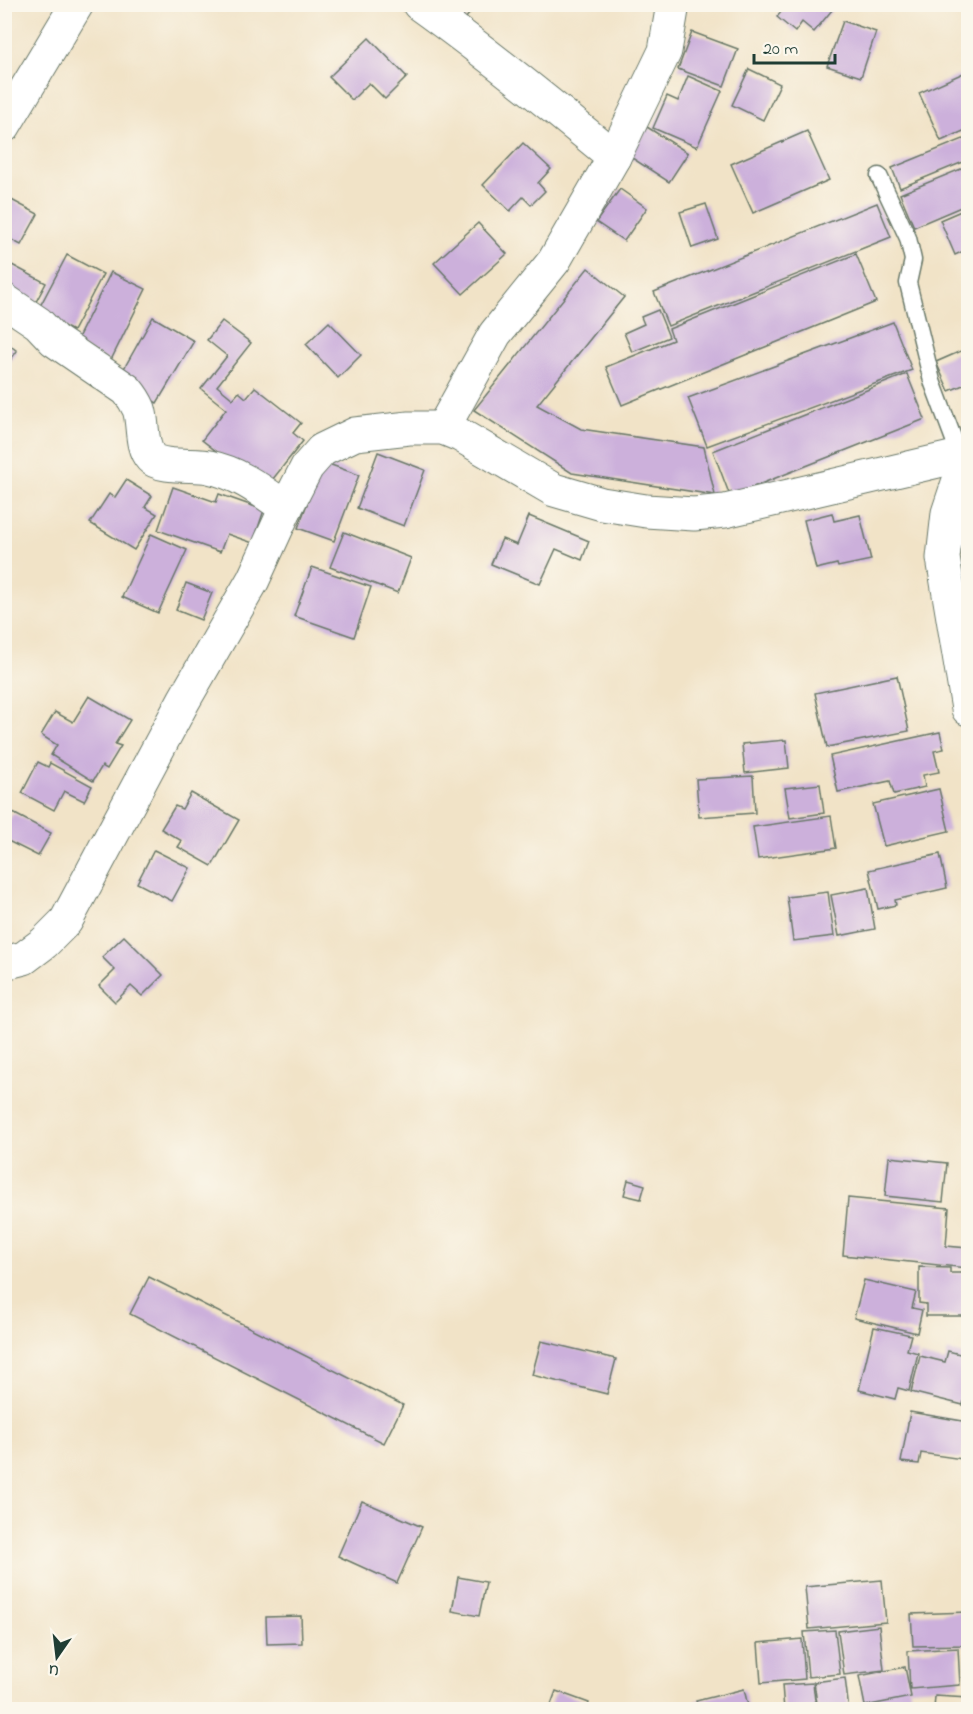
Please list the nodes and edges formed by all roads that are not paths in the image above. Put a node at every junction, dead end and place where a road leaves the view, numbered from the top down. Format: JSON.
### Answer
{"nodes":[{"id":1,"x":77,"y":4,"type":"edge"},
{"id":2,"x":419,"y":4,"type":"edge"},
{"id":3,"x":673,"y":4,"type":"edge"},
{"id":4,"x":4,"y":126,"type":"edge"},
{"id":5,"x":614,"y":157,"type":"junction"},
{"id":6,"x":879,"y":176,"type":"dead end"},
{"id":7,"x":4,"y":300,"type":"edge"},
{"id":8,"x":443,"y":428,"type":"junction"},
{"id":9,"x":966,"y":460,"type":"edge"},
{"id":10,"x":286,"y":508,"type":"junction"},
{"id":11,"x":969,"y":709,"type":"edge"},
{"id":12,"x":4,"y":963,"type":"edge"}],
"edges":[{"from":1,"to":4,"type":"street"},
{"from":2,"to":5,"type":"street"},
{"from":3,"to":5,"type":"street"},
{"from":5,"to":8,"type":"street"},
{"from":6,"to":9,"type":"lane"},
{"from":7,"to":10,"type":"street"},
{"from":8,"to":9,"type":"street"},
{"from":8,"to":10,"type":"street"},
{"from":9,"to":11,"type":"street"},
{"from":10,"to":12,"type":"street"}]}
